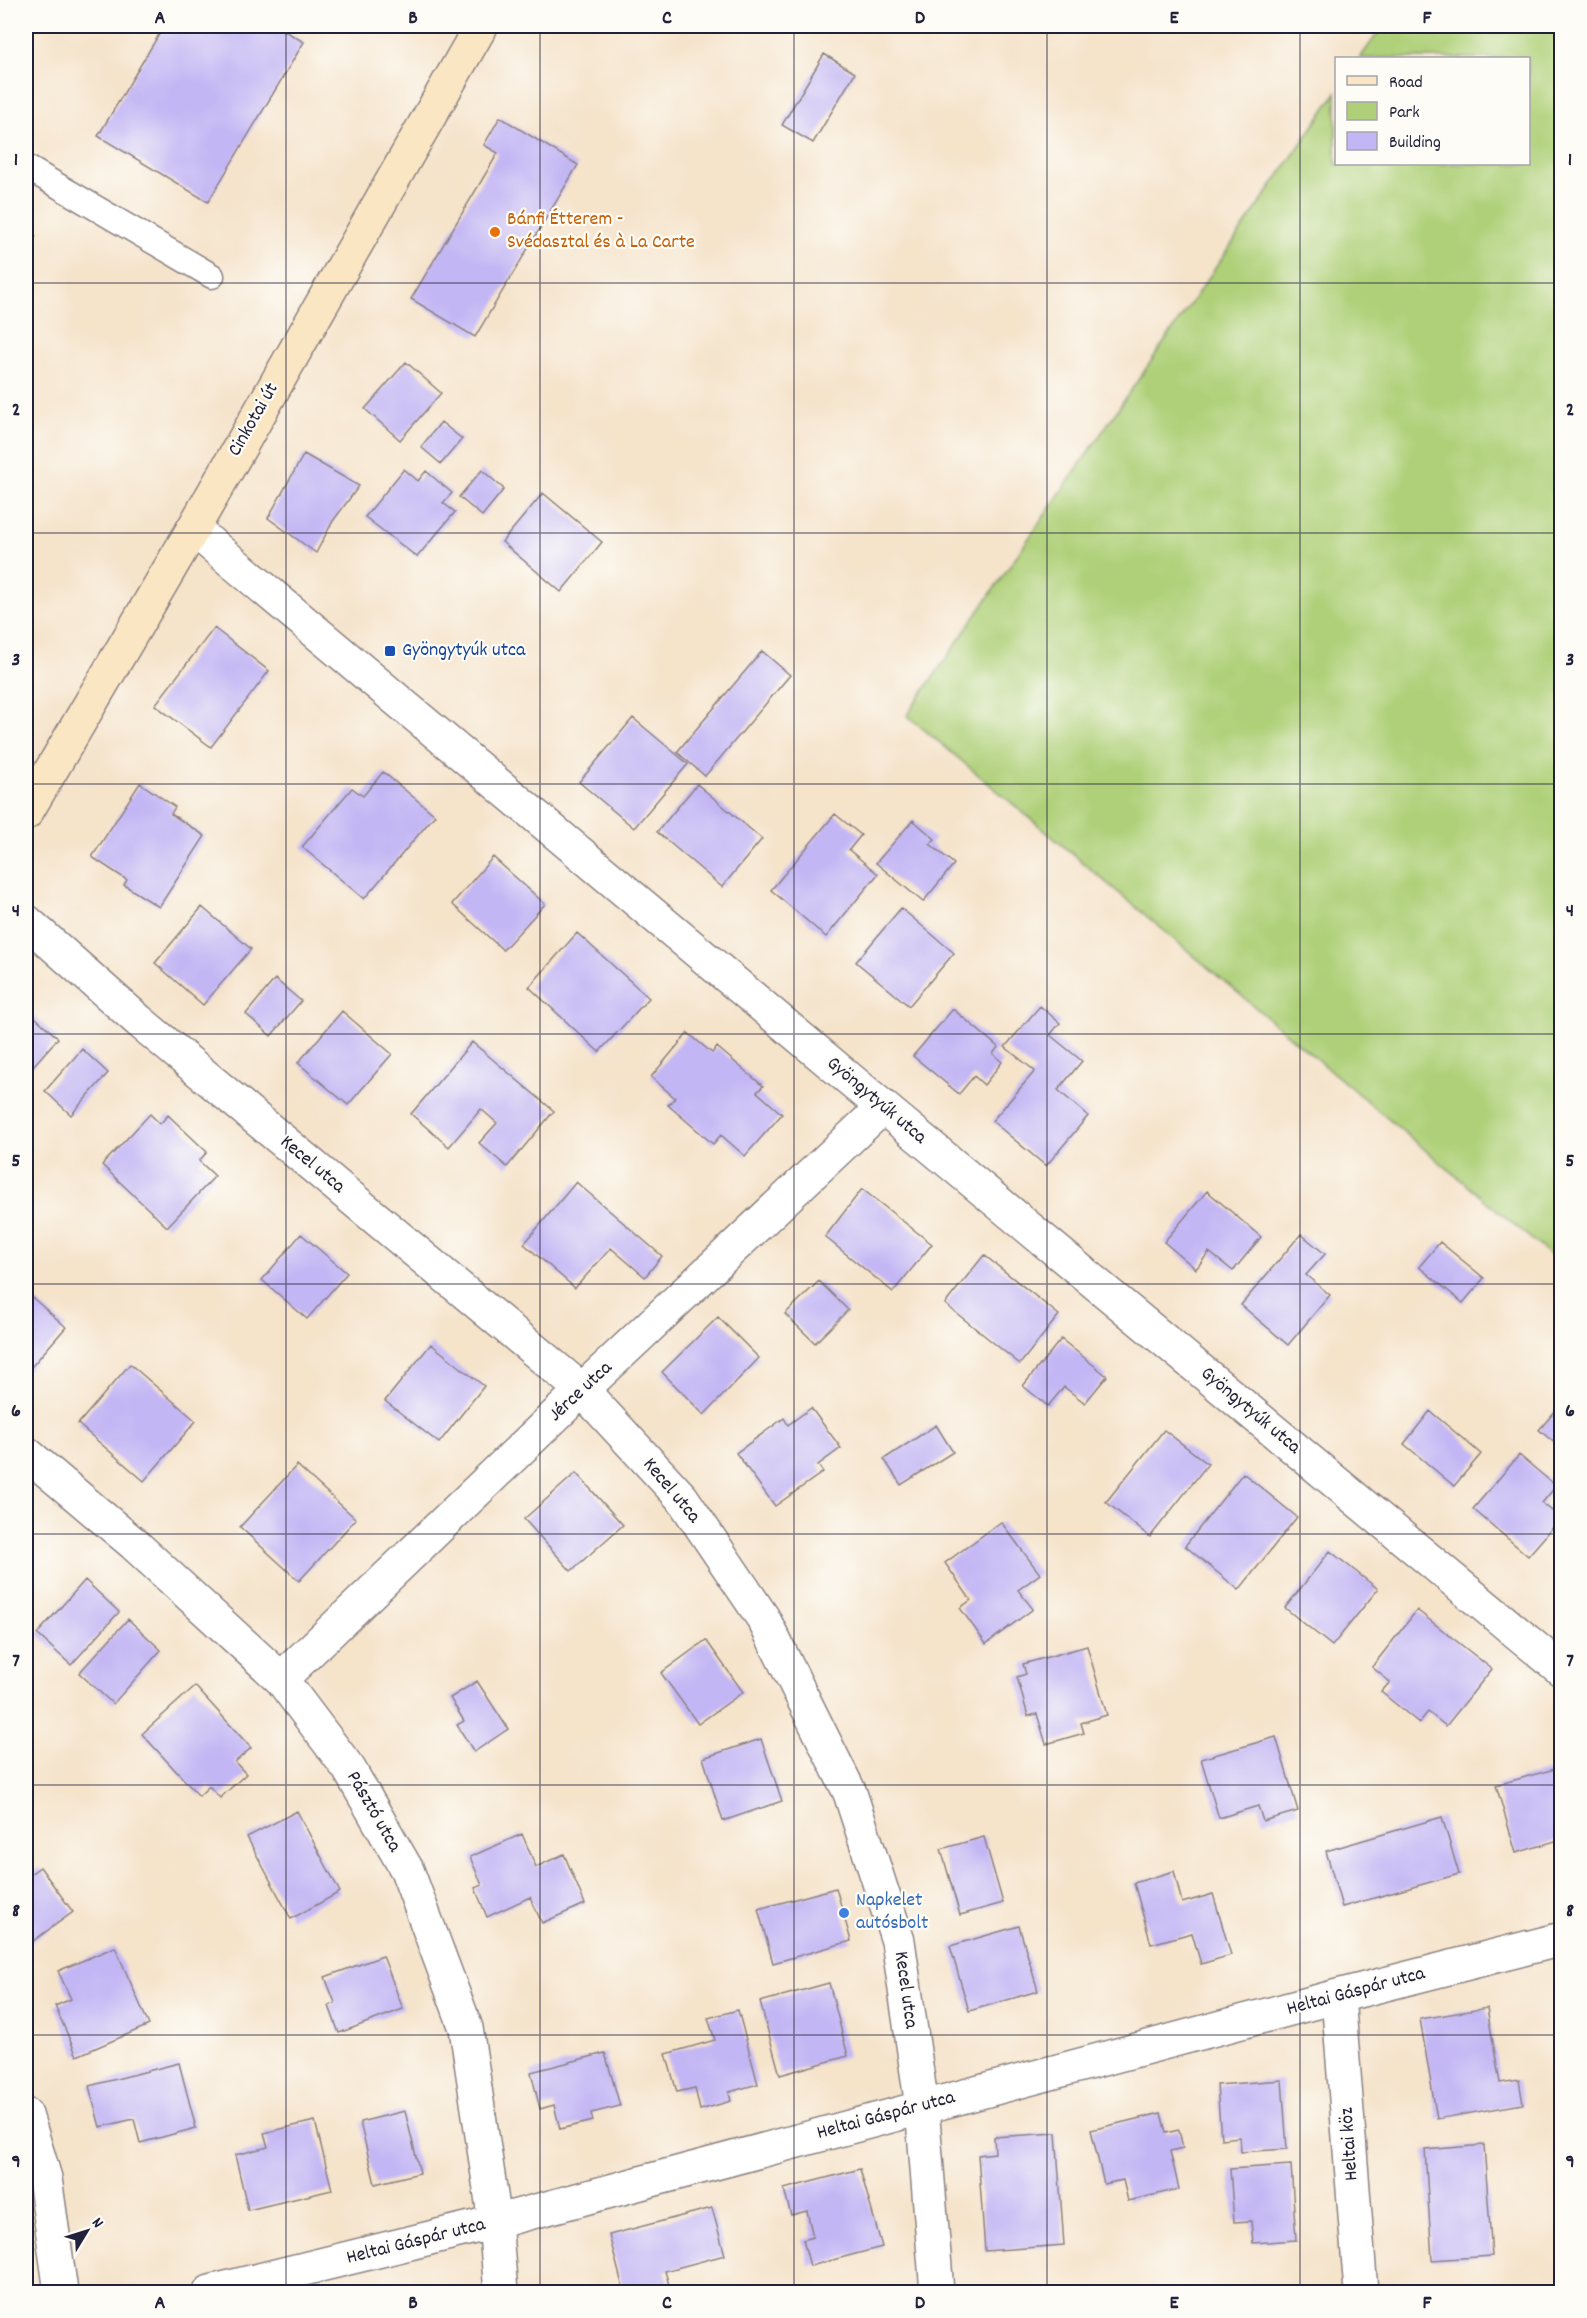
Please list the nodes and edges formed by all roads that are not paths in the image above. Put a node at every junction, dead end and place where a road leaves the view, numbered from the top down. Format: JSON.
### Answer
{"nodes":[{"id":1,"x":481,"y":26,"type":"edge"},
{"id":2,"x":26,"y":167,"type":"edge"},
{"id":3,"x":212,"y":276,"type":"dead end"},
{"id":4,"x":193,"y":529,"type":"junction"},
{"id":5,"x":26,"y":813,"type":"edge"},
{"id":6,"x":26,"y":921,"type":"edge"},
{"id":7,"x":883,"y":1107,"type":"junction"},
{"id":8,"x":582,"y":1390,"type":"junction"},
{"id":9,"x":26,"y":1454,"type":"edge"},
{"id":10,"x":1562,"y":1670,"type":"edge"},
{"id":11,"x":281,"y":1679,"type":"junction"},
{"id":12,"x":1562,"y":1939,"type":"edge"},
{"id":13,"x":1338,"y":1996,"type":"junction"},
{"id":14,"x":922,"y":2107,"type":"junction"},
{"id":15,"x":26,"y":2115,"type":"edge"},
{"id":16,"x":495,"y":2222,"type":"junction"},
{"id":17,"x":61,"y":2292,"type":"edge"},
{"id":18,"x":210,"y":2292,"type":"edge"},
{"id":19,"x":501,"y":2292,"type":"edge"},
{"id":20,"x":937,"y":2292,"type":"edge"},
{"id":21,"x":1361,"y":2292,"type":"edge"}],
"edges":[{"from":1,"to":4,"type":"main road","name":"Cinkotai út"},
{"from":2,"to":3,"type":"lane"},
{"from":4,"to":5,"type":"main road","name":"Cinkotai út"},
{"from":4,"to":7,"type":"street","name":"Gyöngytyúk utca"},
{"from":6,"to":8,"type":"street","name":"Kecel utca"},
{"from":7,"to":8,"type":"street","name":"Jérce utca"},
{"from":7,"to":10,"type":"street","name":"Gyöngytyúk utca"},
{"from":8,"to":11,"type":"street","name":"Jérce utca"},
{"from":8,"to":14,"type":"street","name":"Kecel utca"},
{"from":9,"to":11,"type":"street","name":"Pásztó utca"},
{"from":11,"to":16,"type":"street","name":"Pásztó utca"},
{"from":12,"to":13,"type":"street","name":"Heltai Gáspár utca"},
{"from":13,"to":14,"type":"street","name":"Heltai Gáspár utca"},
{"from":13,"to":21,"type":"street","name":"Heltai köz"},
{"from":14,"to":16,"type":"street","name":"Heltai Gáspár utca"},
{"from":14,"to":20,"type":"street","name":"Kecel utca"},
{"from":15,"to":17,"type":"street"},
{"from":16,"to":18,"type":"street","name":"Heltai Gáspár utca"},
{"from":16,"to":19,"type":"street","name":"Pásztó utca"}]}
